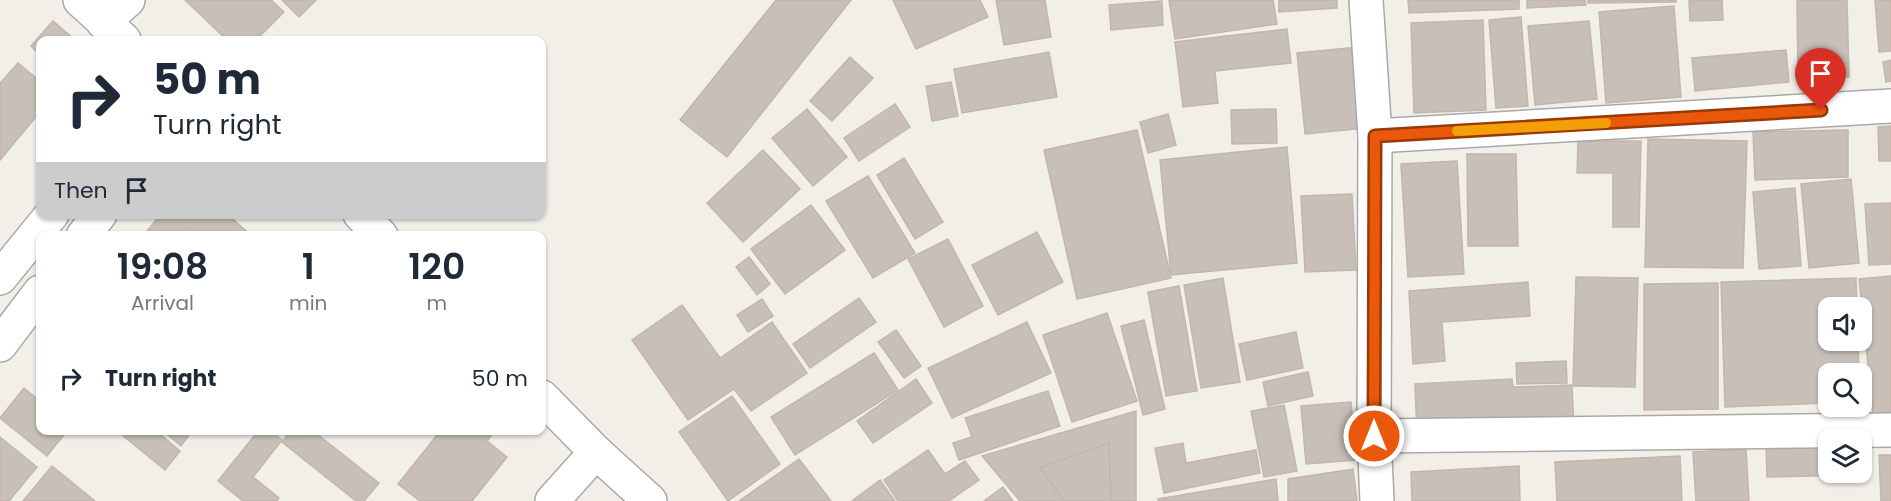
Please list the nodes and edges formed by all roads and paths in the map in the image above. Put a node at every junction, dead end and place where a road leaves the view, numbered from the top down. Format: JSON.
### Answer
{"nodes":[{"id":1,"x":128,"y":0,"type":"edge"},
{"id":2,"x":1366,"y":0,"type":"edge"},
{"id":3,"x":102,"y":21,"type":"edge"},
{"id":4,"x":1891,"y":106,"type":"edge"},
{"id":5,"x":1375,"y":136,"type":"junction"},
{"id":6,"x":48,"y":219,"type":"edge"},
{"id":7,"x":365,"y":219,"type":"edge"},
{"id":8,"x":38,"y":231,"type":"edge"},
{"id":9,"x":376,"y":231,"type":"edge"},
{"id":10,"x":36,"y":234,"type":"edge"},
{"id":11,"x":0,"y":278,"type":"edge"},
{"id":12,"x":36,"y":297,"type":"edge"},
{"id":13,"x":0,"y":345,"type":"edge"},
{"id":14,"x":546,"y":401,"type":"edge"},
{"id":15,"x":1891,"y":430,"type":"edge"},
{"id":16,"x":1374,"y":436,"type":"junction"},
{"id":17,"x":596,"y":452,"type":"junction"},
{"id":18,"x":552,"y":501,"type":"edge"},
{"id":19,"x":650,"y":501,"type":"edge"},
{"id":20,"x":1377,"y":501,"type":"edge"}],
"edges":[{"from":1,"to":3,"type":"street"},
{"from":2,"to":5,"type":"street"},
{"from":4,"to":5,"type":"street"},
{"from":5,"to":16,"type":"street"},
{"from":6,"to":8,"type":"street"},
{"from":7,"to":9,"type":"street"},
{"from":10,"to":11,"type":"street"},
{"from":12,"to":13,"type":"street"},
{"from":14,"to":17,"type":"street"},
{"from":15,"to":16,"type":"street"},
{"from":16,"to":20,"type":"street"},
{"from":17,"to":18,"type":"street"},
{"from":17,"to":19,"type":"street"}]}
